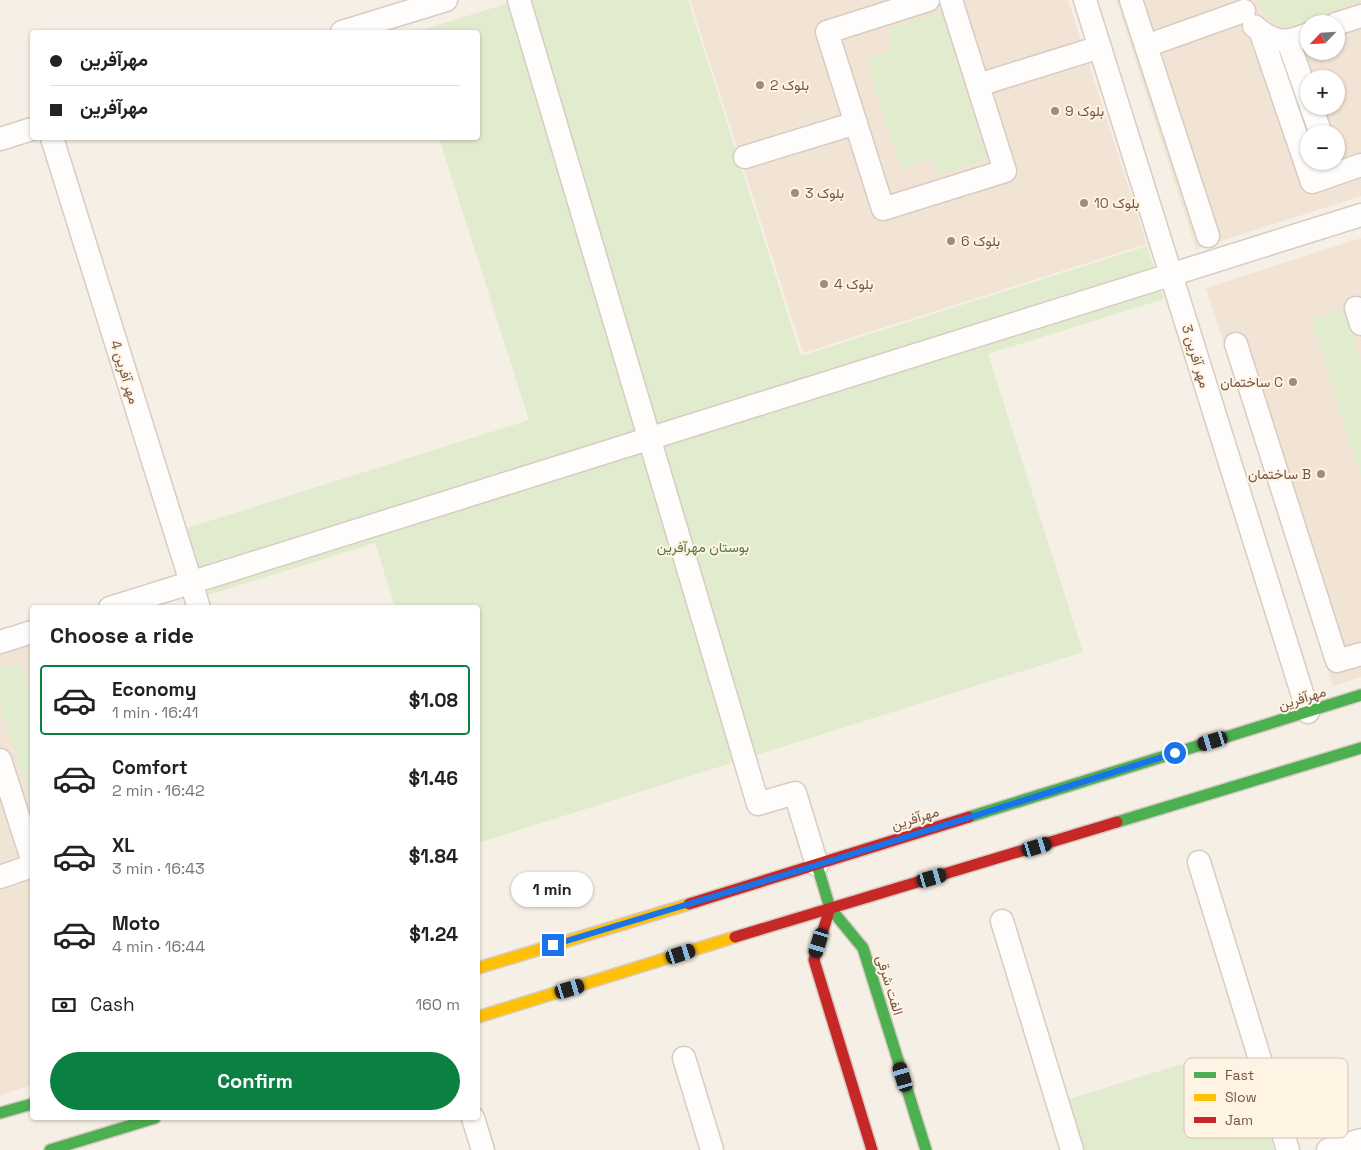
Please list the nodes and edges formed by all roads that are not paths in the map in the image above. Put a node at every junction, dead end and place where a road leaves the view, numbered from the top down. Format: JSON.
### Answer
{"nodes":[{"id":1,"x":446,"y":0,"type":"edge"},
{"id":2,"x":519,"y":0,"type":"edge"},
{"id":3,"x":928,"y":0,"type":"edge"},
{"id":4,"x":952,"y":0,"type":"edge"},
{"id":5,"x":1085,"y":0,"type":"edge"},
{"id":6,"x":1131,"y":0,"type":"edge"},
{"id":7,"x":1243,"y":5,"type":"edge"},
{"id":8,"x":1361,"y":16,"type":"edge"},
{"id":9,"x":1345,"y":21,"type":"edge"},
{"id":10,"x":348,"y":30,"type":"edge"},
{"id":11,"x":1261,"y":33,"type":"junction"},
{"id":12,"x":1298,"y":37,"type":"edge"},
{"id":13,"x":1146,"y":46,"type":"junction"},
{"id":14,"x":1100,"y":47,"type":"junction"},
{"id":15,"x":1304,"y":70,"type":"edge"},
{"id":16,"x":978,"y":85,"type":"junction"},
{"id":17,"x":856,"y":123,"type":"junction"},
{"id":18,"x":30,"y":130,"type":"edge"},
{"id":19,"x":0,"y":139,"type":"edge"},
{"id":20,"x":53,"y":140,"type":"edge"},
{"id":21,"x":1300,"y":147,"type":"edge"},
{"id":22,"x":745,"y":157,"type":"dead end"},
{"id":23,"x":1361,"y":166,"type":"edge"},
{"id":24,"x":1345,"y":167,"type":"edge"},
{"id":25,"x":1308,"y":170,"type":"edge"},
{"id":26,"x":1329,"y":170,"type":"edge"},
{"id":27,"x":1361,"y":216,"type":"edge"},
{"id":28,"x":1208,"y":236,"type":"dead end"},
{"id":29,"x":1171,"y":275,"type":"junction"},
{"id":30,"x":1236,"y":344,"type":"dead end"},
{"id":31,"x":650,"y":439,"type":"junction"},
{"id":32,"x":191,"y":582,"type":"junction"},
{"id":33,"x":119,"y":605,"type":"edge"},
{"id":34,"x":198,"y":605,"type":"edge"},
{"id":35,"x":30,"y":633,"type":"edge"},
{"id":36,"x":0,"y":642,"type":"edge"},
{"id":37,"x":1361,"y":654,"type":"edge"},
{"id":38,"x":1361,"y":695,"type":"edge"},
{"id":39,"x":1308,"y":712,"type":"junction"},
{"id":40,"x":1361,"y":748,"type":"edge"},
{"id":41,"x":0,"y":760,"type":"edge"},
{"id":42,"x":30,"y":853,"type":"edge"},
{"id":43,"x":1199,"y":862,"type":"dead end"},
{"id":44,"x":817,"y":865,"type":"junction"},
{"id":45,"x":30,"y":867,"type":"edge"},
{"id":46,"x":0,"y":877,"type":"edge"},
{"id":47,"x":830,"y":908,"type":"junction"},
{"id":48,"x":1002,"y":921,"type":"dead end"},
{"id":49,"x":480,"y":967,"type":"edge"},
{"id":50,"x":480,"y":1017,"type":"edge"},
{"id":51,"x":684,"y":1058,"type":"dead end"},
{"id":52,"x":1260,"y":1058,"type":"edge"},
{"id":53,"x":30,"y":1105,"type":"edge"},
{"id":54,"x":0,"y":1113,"type":"edge"},
{"id":55,"x":148,"y":1120,"type":"edge"},
{"id":56,"x":474,"y":1120,"type":"edge"},
{"id":57,"x":1284,"y":1138,"type":"edge"},
{"id":58,"x":1361,"y":1140,"type":"edge"},
{"id":59,"x":50,"y":1150,"type":"edge"},
{"id":60,"x":483,"y":1150,"type":"edge"},
{"id":61,"x":712,"y":1150,"type":"edge"},
{"id":62,"x":872,"y":1150,"type":"edge"},
{"id":63,"x":926,"y":1150,"type":"edge"},
{"id":64,"x":1072,"y":1150,"type":"edge"},
{"id":65,"x":1288,"y":1150,"type":"edge"},
{"id":66,"x":1328,"y":1150,"type":"edge"}],
"edges":[{"from":1,"to":10,"type":"street"},
{"from":2,"to":31,"type":"street"},
{"from":3,"to":17,"type":"street"},
{"from":4,"to":16,"type":"street"},
{"from":5,"to":14,"type":"street","name":"مهر آفرین 3"},
{"from":6,"to":13,"type":"street"},
{"from":7,"to":11,"type":"street"},
{"from":7,"to":13,"type":"street"},
{"from":8,"to":9,"type":"street"},
{"from":11,"to":12,"type":"street"},
{"from":11,"to":21,"type":"street"},
{"from":12,"to":15,"type":"street"},
{"from":13,"to":28,"type":"street"},
{"from":14,"to":16,"type":"street"},
{"from":14,"to":29,"type":"street","name":"مهر آفرین 3"},
{"from":16,"to":17,"type":"street"},
{"from":17,"to":22,"type":"street"},
{"from":18,"to":19,"type":"street"},
{"from":20,"to":32,"type":"street","name":"مهر آفرین 4"},
{"from":23,"to":24,"type":"street"},
{"from":25,"to":26,"type":"street"},
{"from":27,"to":29,"type":"street"},
{"from":29,"to":31,"type":"street"},
{"from":29,"to":39,"type":"street","name":"مهر آفرین 3"},
{"from":30,"to":37,"type":"street"},
{"from":31,"to":32,"type":"street"},
{"from":31,"to":44,"type":"street"},
{"from":32,"to":33,"type":"street"},
{"from":32,"to":34,"type":"street","name":"مهر آفرین 4"},
{"from":35,"to":36,"type":"street"},
{"from":38,"to":39,"type":"main road","name":"مهرآفرین"},
{"from":39,"to":44,"type":"main road","name":"مهرآفرین"},
{"from":40,"to":47,"type":"main road"},
{"from":41,"to":42,"type":"street"},
{"from":43,"to":52,"type":"street"},
{"from":44,"to":47,"type":"main road"},
{"from":44,"to":49,"type":"main road","name":"مهرآفرین"},
{"from":45,"to":46,"type":"street"},
{"from":47,"to":50,"type":"main road"},
{"from":47,"to":62,"type":"main road"},
{"from":47,"to":63,"type":"main road","name":"الفت شرقی"},
{"from":48,"to":64,"type":"street"},
{"from":51,"to":61,"type":"street"},
{"from":53,"to":54,"type":"main road"},
{"from":55,"to":59,"type":"main road"},
{"from":56,"to":60,"type":"street"},
{"from":57,"to":65,"type":"street"},
{"from":58,"to":66,"type":"street"}]}
